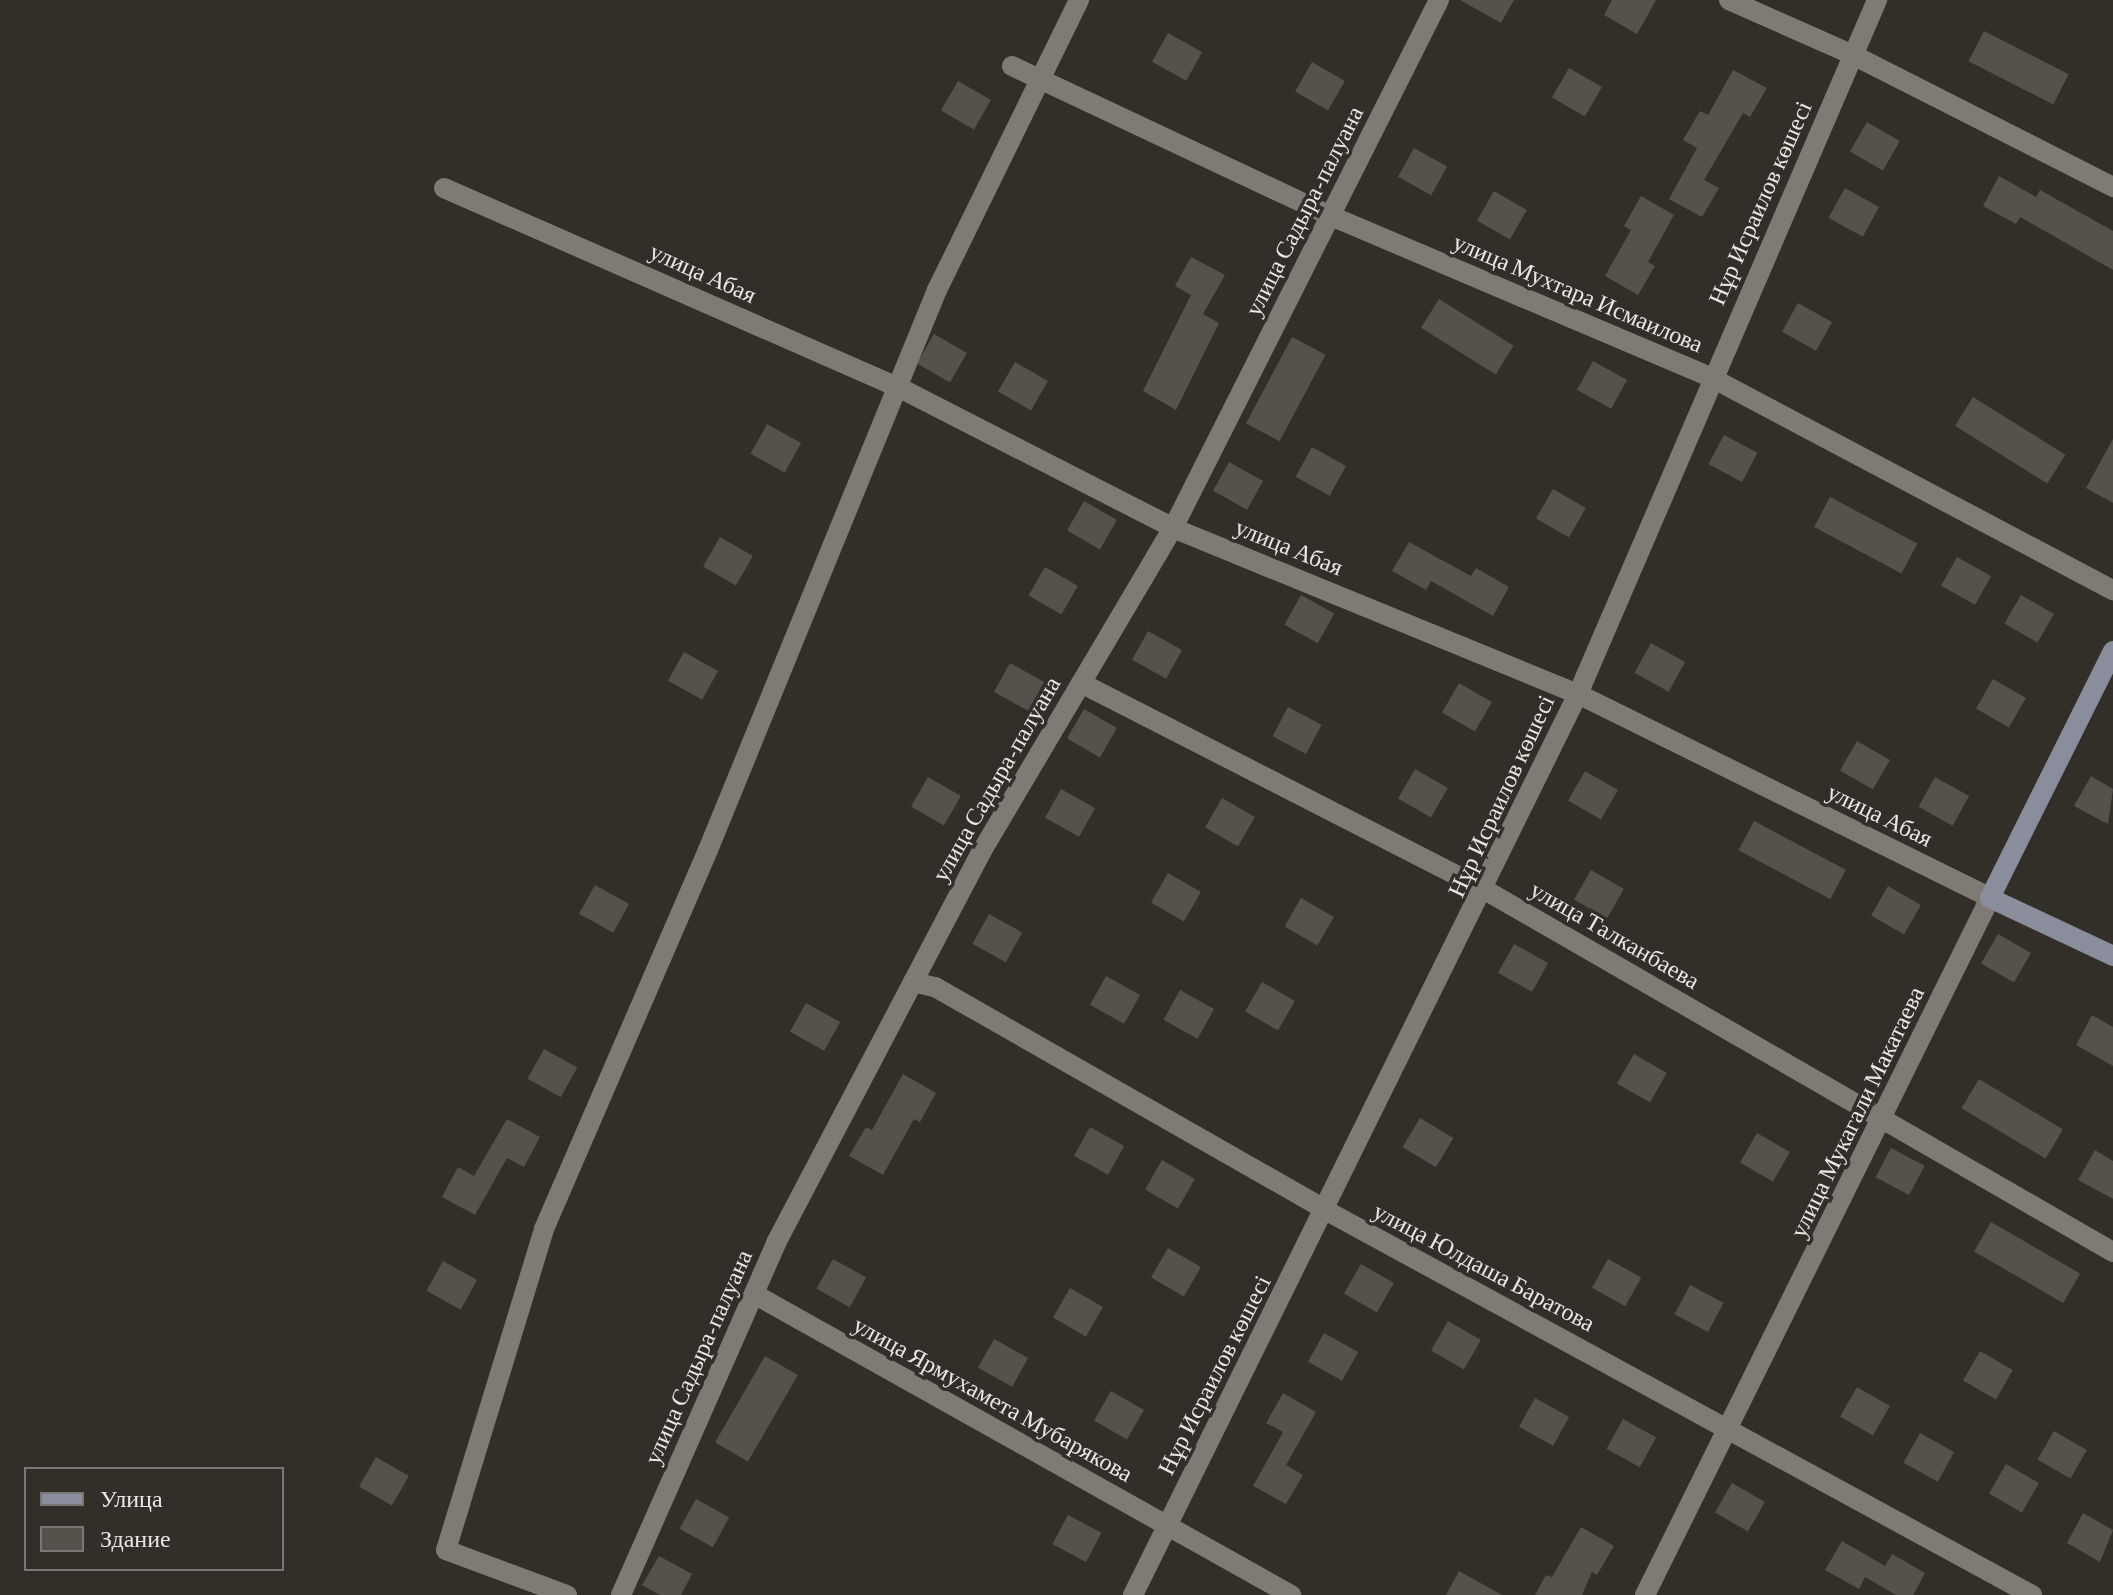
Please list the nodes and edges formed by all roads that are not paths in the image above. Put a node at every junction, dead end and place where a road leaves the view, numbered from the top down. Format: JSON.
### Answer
{"nodes":[{"id":1,"x":1079,"y":0,"type":"edge"},
{"id":2,"x":1439,"y":0,"type":"edge"},
{"id":3,"x":1729,"y":0,"type":"edge"},
{"id":4,"x":1877,"y":0,"type":"edge"},
{"id":5,"x":1853,"y":55,"type":"junction"},
{"id":6,"x":1012,"y":66,"type":"dead end"},
{"id":7,"x":1042,"y":80,"type":"junction"},
{"id":8,"x":2113,"y":187,"type":"edge"},
{"id":9,"x":444,"y":188,"type":"dead end"},
{"id":10,"x":1331,"y":216,"type":"junction"},
{"id":11,"x":1712,"y":378,"type":"junction"},
{"id":12,"x":898,"y":387,"type":"junction"},
{"id":13,"x":1173,"y":528,"type":"junction"},
{"id":14,"x":2113,"y":590,"type":"edge"},
{"id":15,"x":2113,"y":651,"type":"edge"},
{"id":16,"x":1081,"y":683,"type":"junction"},
{"id":17,"x":1578,"y":694,"type":"junction"},
{"id":18,"x":1485,"y":890,"type":"junction"},
{"id":19,"x":1990,"y":898,"type":"junction"},
{"id":20,"x":2113,"y":956,"type":"edge"},
{"id":21,"x":913,"y":982,"type":"junction"},
{"id":22,"x":1883,"y":1120,"type":"junction"},
{"id":23,"x":1327,"y":1211,"type":"junction"},
{"id":24,"x":2113,"y":1252,"type":"edge"},
{"id":25,"x":754,"y":1294,"type":"junction"},
{"id":26,"x":1728,"y":1429,"type":"junction"},
{"id":27,"x":1166,"y":1526,"type":"junction"},
{"id":28,"x":567,"y":1595,"type":"edge"},
{"id":29,"x":621,"y":1595,"type":"edge"},
{"id":30,"x":1133,"y":1595,"type":"edge"},
{"id":31,"x":1291,"y":1595,"type":"edge"},
{"id":32,"x":1645,"y":1595,"type":"edge"},
{"id":33,"x":2032,"y":1595,"type":"edge"}],
"edges":[{"from":1,"to":7,"type":"street"},
{"from":2,"to":10,"type":"street","name":"улица Садыра-палуана"},
{"from":3,"to":5,"type":"street"},
{"from":4,"to":5,"type":"street","name":"Нұр Исраилов көшесі"},
{"from":5,"to":8,"type":"street"},
{"from":5,"to":11,"type":"street","name":"Нұр Исраилов көшесі"},
{"from":6,"to":7,"type":"street","name":"улица Мухтара Исмаилова"},
{"from":7,"to":10,"type":"street","name":"улица Мухтара Исмаилова"},
{"from":7,"to":12,"type":"street"},
{"from":9,"to":12,"type":"street","name":"улица Абая"},
{"from":10,"to":11,"type":"street","name":"улица Мухтара Исмаилова"},
{"from":10,"to":13,"type":"street","name":"улица Садыра-палуана"},
{"from":11,"to":14,"type":"street","name":"улица Мухтара Исмаилова"},
{"from":11,"to":17,"type":"street","name":"Нұр Исраилов көшесі"},
{"from":12,"to":13,"type":"street","name":"улица Абая"},
{"from":12,"to":28,"type":"street"},
{"from":13,"to":16,"type":"street","name":"улица Садыра-палуана"},
{"from":13,"to":17,"type":"street","name":"улица Абая"},
{"from":15,"to":19,"type":"street","name":"улица Мукагали Макатаева"},
{"from":16,"to":18,"type":"street","name":"улица Талканбаева"},
{"from":16,"to":21,"type":"street","name":"улица Садыра-палуана"},
{"from":17,"to":18,"type":"street","name":"Нұр Исраилов көшесі"},
{"from":17,"to":19,"type":"street","name":"улица Абая"},
{"from":18,"to":22,"type":"street","name":"улица Талканбаева"},
{"from":18,"to":23,"type":"street","name":"Нұр Исраилов көшесі"},
{"from":19,"to":20,"type":"street","name":"улица Абая"},
{"from":19,"to":22,"type":"street","name":"улица Мукагали Макатаева"},
{"from":21,"to":23,"type":"street","name":"улица Юлдаша Баратова"},
{"from":21,"to":25,"type":"street","name":"улица Садыра-палуана"},
{"from":22,"to":24,"type":"street","name":"улица Талканбаева"},
{"from":22,"to":26,"type":"street","name":"улица Мукагали Макатаева"},
{"from":23,"to":26,"type":"street","name":"улица Юлдаша Баратова"},
{"from":23,"to":27,"type":"street","name":"Нұр Исраилов көшесі"},
{"from":25,"to":27,"type":"street","name":"улица Ярмухамета Мубарякова"},
{"from":25,"to":29,"type":"street","name":"улица Садыра-палуана"},
{"from":26,"to":32,"type":"street","name":"улица Мукагали Макатаева"},
{"from":26,"to":33,"type":"street","name":"улица Юлдаша Баратова"},
{"from":27,"to":30,"type":"street","name":"Нұр Исраилов көшесі"},
{"from":27,"to":31,"type":"street","name":"улица Ярмухамета Мубарякова"}]}
